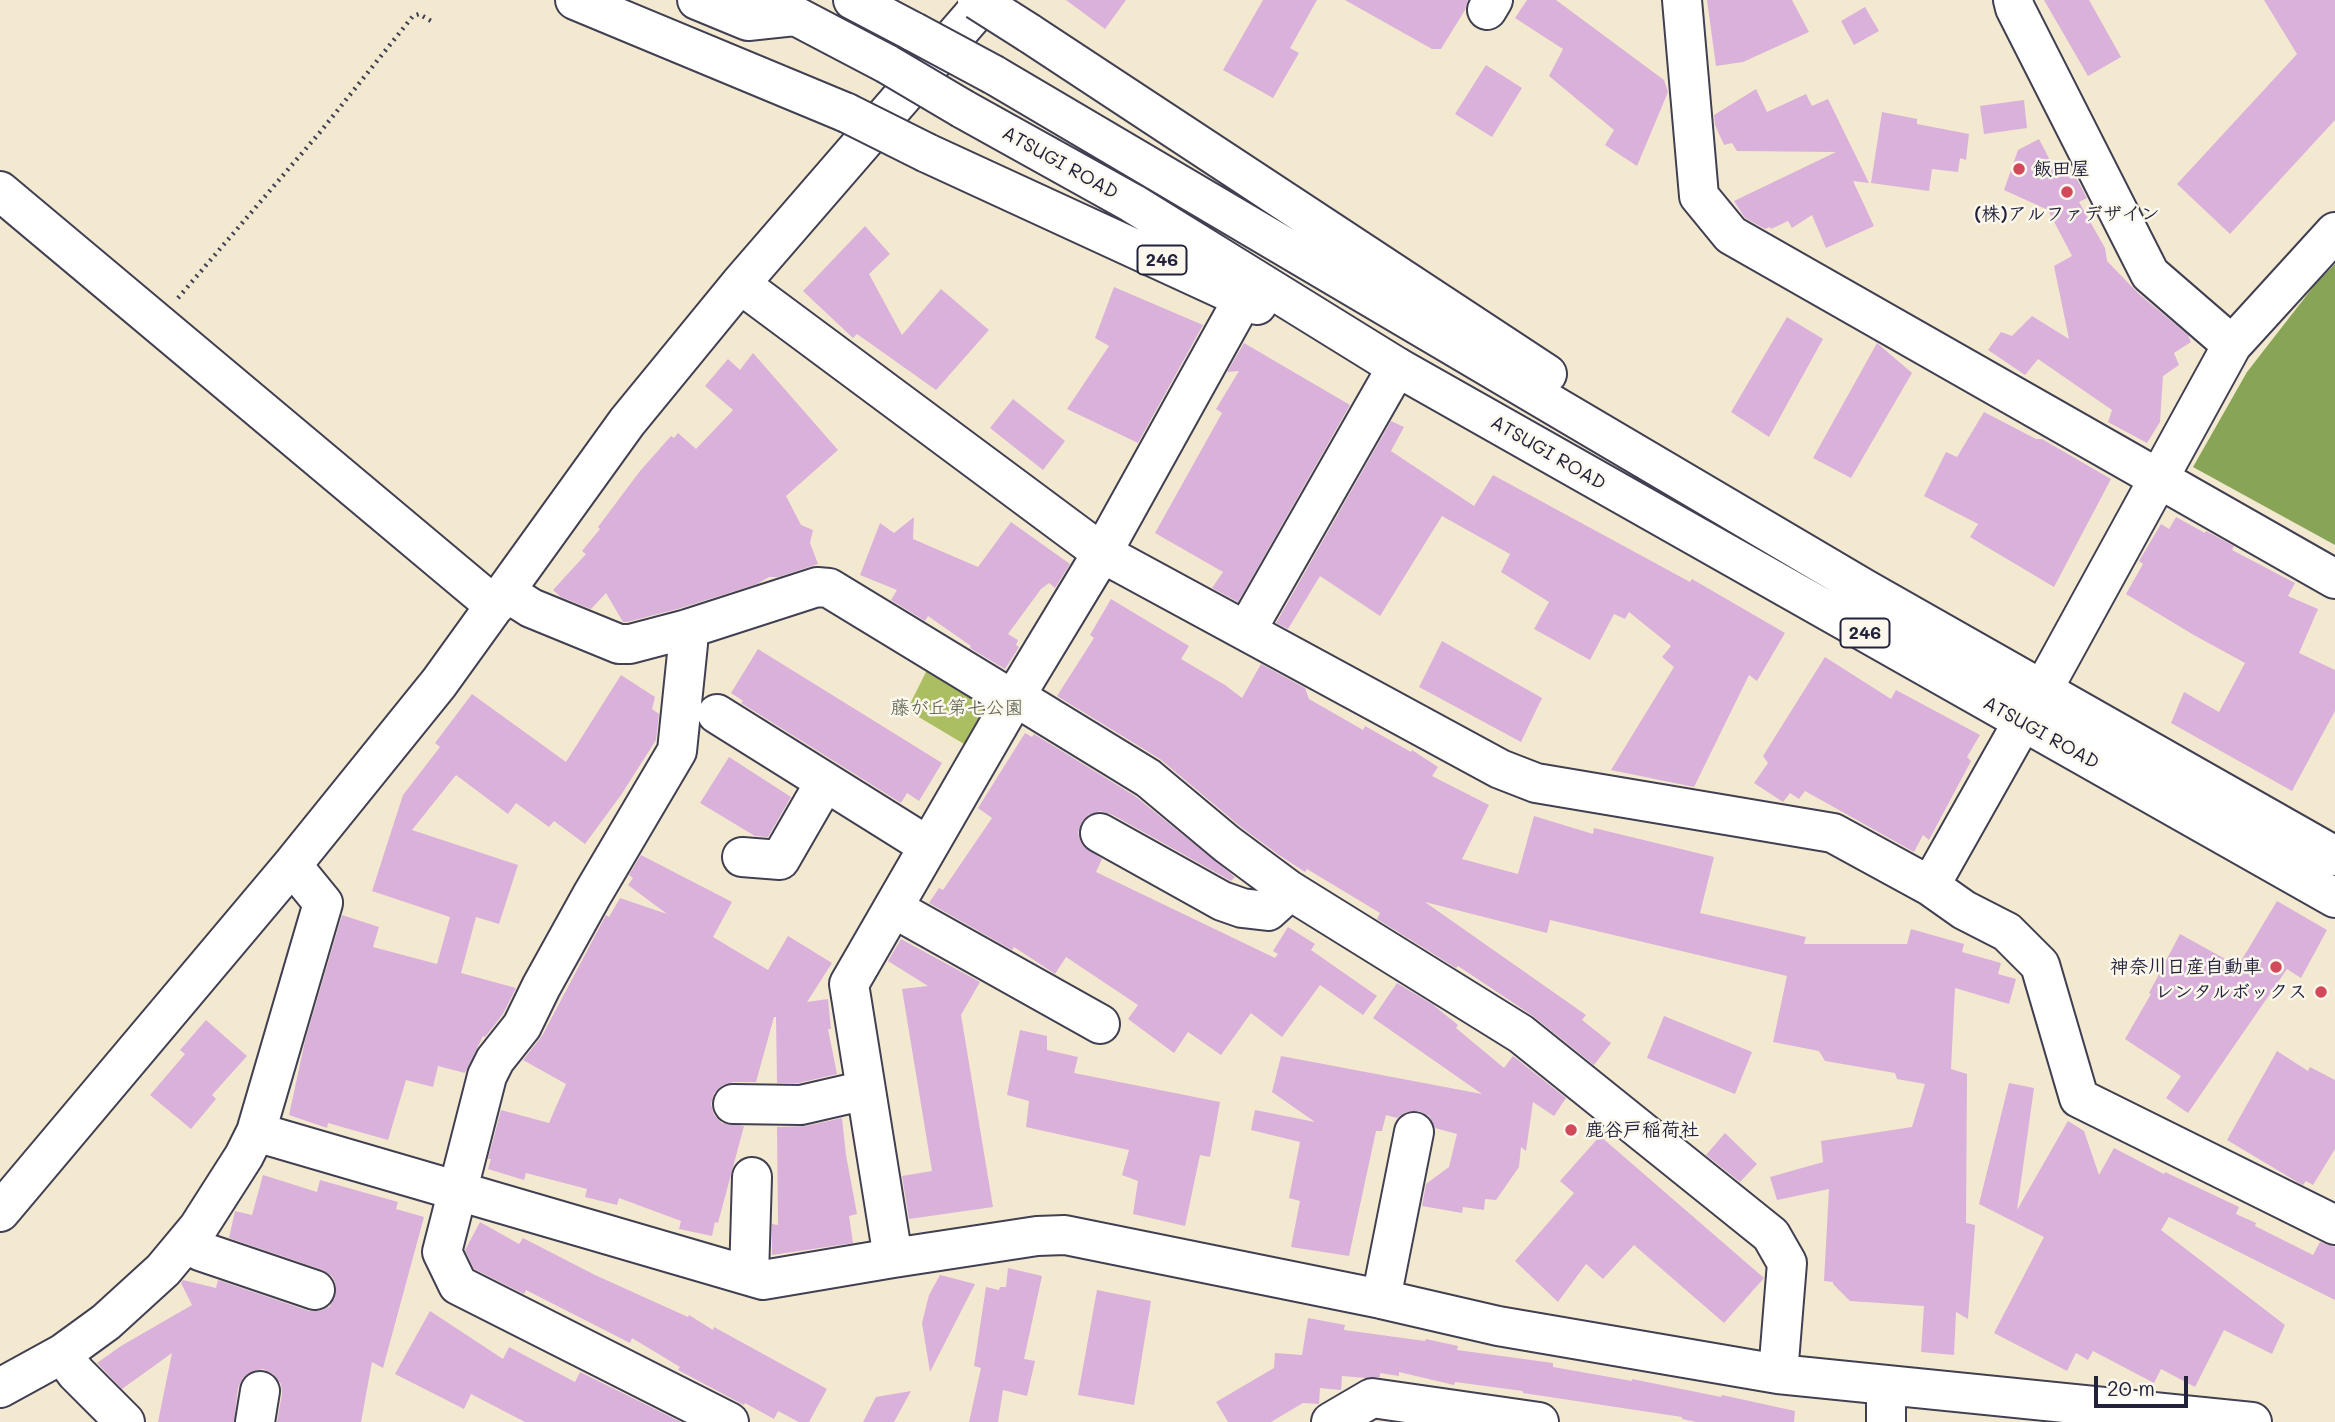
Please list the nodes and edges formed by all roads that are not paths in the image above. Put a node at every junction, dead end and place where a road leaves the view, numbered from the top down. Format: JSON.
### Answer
{"nodes":[{"id":1,"x":575,"y":0,"type":"edge"},
{"id":2,"x":697,"y":0,"type":"edge"},
{"id":3,"x":853,"y":0,"type":"edge"},
{"id":4,"x":977,"y":0,"type":"edge"},
{"id":5,"x":986,"y":0,"type":"edge"},
{"id":6,"x":1682,"y":0,"type":"edge"},
{"id":7,"x":2013,"y":0,"type":"edge"},
{"id":8,"x":780,"y":8,"type":"edge"},
{"id":9,"x":0,"y":191,"type":"edge"},
{"id":10,"x":2335,"y":232,"type":"edge"},
{"id":11,"x":740,"y":284,"type":"junction"},
{"id":12,"x":1243,"y":299,"type":"junction"},
{"id":13,"x":2232,"y":345,"type":"junction"},
{"id":14,"x":1396,"y":367,"type":"junction"},
{"id":15,"x":2159,"y":478,"type":"junction"},
{"id":16,"x":1102,"y":553,"type":"junction"},
{"id":17,"x":2335,"y":579,"type":"edge"},
{"id":18,"x":1865,"y":589,"type":"junction"},
{"id":19,"x":501,"y":599,"type":"junction"},
{"id":20,"x":687,"y":629,"type":"junction"},
{"id":21,"x":1246,"y":631,"type":"junction"},
{"id":22,"x":1013,"y":700,"type":"junction"},
{"id":23,"x":2032,"y":707,"type":"junction"},
{"id":24,"x":717,"y":714,"type":"dead end"},
{"id":25,"x":825,"y":782,"type":"junction"},
{"id":26,"x":1100,"y":833,"type":"dead end"},
{"id":27,"x":928,"y":846,"type":"junction"},
{"id":28,"x":2335,"y":856,"type":"edge"},
{"id":29,"x":742,"y":857,"type":"dead end"},
{"id":30,"x":292,"y":865,"type":"junction"},
{"id":31,"x":1930,"y":886,"type":"junction"},
{"id":32,"x":1286,"y":888,"type":"junction"},
{"id":33,"x":2335,"y":898,"type":"edge"},
{"id":34,"x":893,"y":908,"type":"junction"},
{"id":35,"x":1100,"y":1024,"type":"dead end"},
{"id":36,"x":866,"y":1090,"type":"junction"},
{"id":37,"x":733,"y":1104,"type":"dead end"},
{"id":38,"x":256,"y":1132,"type":"junction"},
{"id":39,"x":1420,"y":1152,"type":"dead end"},
{"id":40,"x":752,"y":1177,"type":"dead end"},
{"id":41,"x":457,"y":1192,"type":"junction"},
{"id":42,"x":0,"y":1212,"type":"edge"},
{"id":43,"x":2335,"y":1225,"type":"edge"},
{"id":44,"x":187,"y":1242,"type":"junction"},
{"id":45,"x":893,"y":1258,"type":"junction"},
{"id":46,"x":749,"y":1276,"type":"junction"},
{"id":47,"x":315,"y":1290,"type":"dead end"},
{"id":48,"x":1381,"y":1299,"type":"junction"},
{"id":49,"x":61,"y":1354,"type":"junction"},
{"id":50,"x":1778,"y":1374,"type":"junction"},
{"id":51,"x":1886,"y":1385,"type":"junction"},
{"id":52,"x":0,"y":1388,"type":"edge"},
{"id":53,"x":2015,"y":1410,"type":"edge"},
{"id":54,"x":2137,"y":1416,"type":"edge"},
{"id":55,"x":125,"y":1422,"type":"edge"},
{"id":56,"x":729,"y":1422,"type":"edge"},
{"id":57,"x":1331,"y":1422,"type":"edge"},
{"id":58,"x":1539,"y":1422,"type":"edge"},
{"id":59,"x":1886,"y":1422,"type":"edge"},
{"id":60,"x":2252,"y":1422,"type":"edge"}],
"edges":[{"from":1,"to":12,"type":"main road","number":"246","bridge":true},
{"from":2,"to":8,"type":"main road"},
{"from":3,"to":18,"type":"main road","name":"ATSUGI ROAD","number":"246","bridge":true},
{"from":4,"to":18,"type":"main road","number":"246","bridge":true},
{"from":5,"to":11,"type":"main road"},
{"from":6,"to":15,"type":"main road"},
{"from":7,"to":13,"type":"main road"},
{"from":8,"to":14,"type":"main road","name":"ATSUGI ROAD","number":"246","bridge":true},
{"from":9,"to":19,"type":"main road"},
{"from":10,"to":13,"type":"main road"},
{"from":11,"to":16,"type":"main road"},
{"from":11,"to":19,"type":"main road"},
{"from":12,"to":14,"type":"main road","number":"246"},
{"from":12,"to":16,"type":"main road"},
{"from":13,"to":15,"type":"main road"},
{"from":14,"to":21,"type":"main road"},
{"from":14,"to":23,"type":"main road","name":"ATSUGI ROAD","number":"246"},
{"from":15,"to":17,"type":"main road"},
{"from":15,"to":23,"type":"main road"},
{"from":16,"to":21,"type":"main road"},
{"from":16,"to":22,"type":"main road"},
{"from":18,"to":23,"type":"main road","name":"ATSUGI ROAD","number":"246"},
{"from":19,"to":20,"type":"main road"},
{"from":19,"to":30,"type":"main road"},
{"from":20,"to":22,"type":"main road"},
{"from":20,"to":41,"type":"main road"},
{"from":21,"to":31,"type":"main road"},
{"from":22,"to":27,"type":"main road"},
{"from":22,"to":32,"type":"main road"},
{"from":23,"to":28,"type":"main road","name":"ATSUGI ROAD","number":"246"},
{"from":23,"to":31,"type":"main road"},
{"from":23,"to":33,"type":"main road","name":"ATSUGI ROAD","number":"246"},
{"from":24,"to":25,"type":"main road"},
{"from":25,"to":27,"type":"main road"},
{"from":25,"to":29,"type":"main road"},
{"from":26,"to":32,"type":"main road"},
{"from":27,"to":34,"type":"main road"},
{"from":30,"to":38,"type":"main road"},
{"from":30,"to":42,"type":"main road"},
{"from":31,"to":43,"type":"main road"},
{"from":32,"to":50,"type":"main road"},
{"from":34,"to":35,"type":"main road"},
{"from":34,"to":36,"type":"main road"},
{"from":36,"to":37,"type":"main road"},
{"from":36,"to":45,"type":"main road"},
{"from":38,"to":41,"type":"main road"},
{"from":38,"to":44,"type":"main road"},
{"from":39,"to":48,"type":"main road"},
{"from":40,"to":46,"type":"main road"},
{"from":41,"to":46,"type":"main road"},
{"from":41,"to":56,"type":"main road"},
{"from":44,"to":47,"type":"main road"},
{"from":44,"to":49,"type":"main road"},
{"from":45,"to":46,"type":"main road"},
{"from":45,"to":48,"type":"main road"},
{"from":48,"to":50,"type":"main road"},
{"from":49,"to":52,"type":"main road"},
{"from":49,"to":55,"type":"main road"},
{"from":50,"to":51,"type":"main road"},
{"from":51,"to":53,"type":"main road"},
{"from":51,"to":59,"type":"main road"},
{"from":53,"to":54,"type":"main road"},
{"from":54,"to":60,"type":"main road"},
{"from":57,"to":58,"type":"main road"}]}
